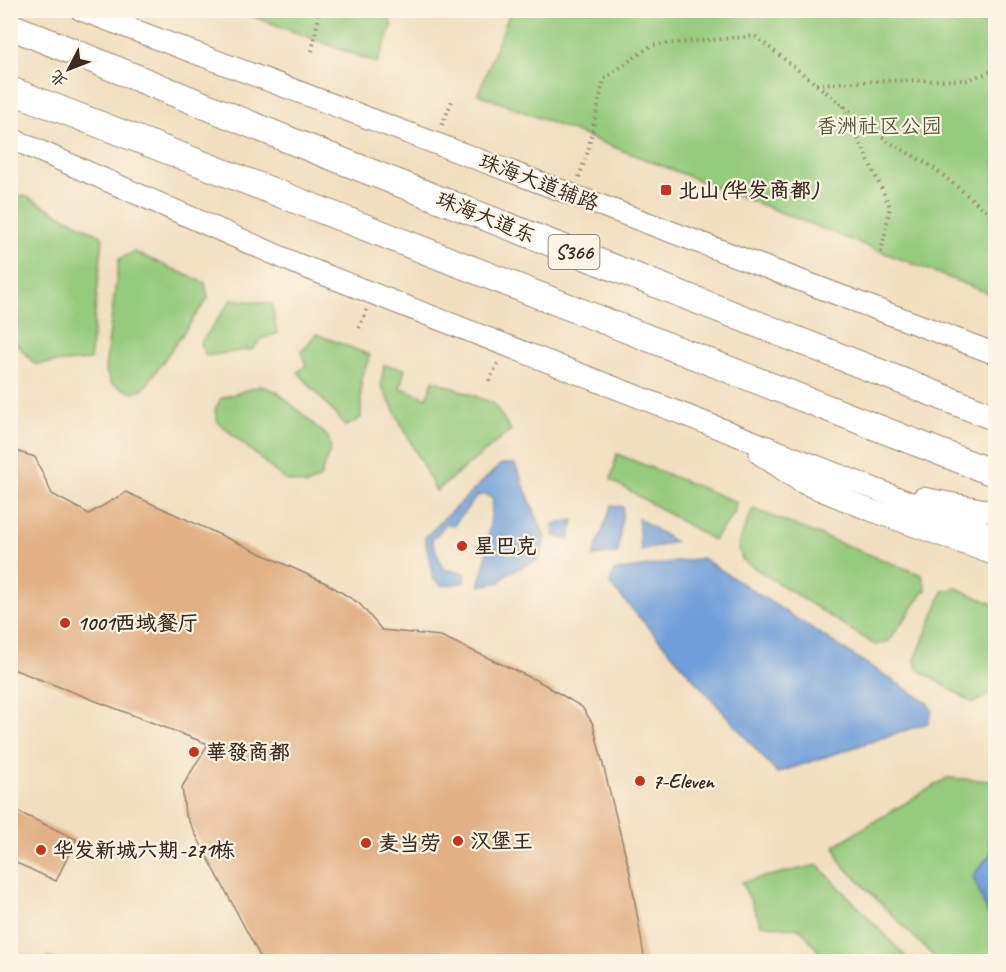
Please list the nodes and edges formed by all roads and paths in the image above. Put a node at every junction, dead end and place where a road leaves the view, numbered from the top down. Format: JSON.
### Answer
{"nodes":[{"id":1,"x":81,"y":10,"type":"edge"},
{"id":2,"x":320,"y":10,"type":"edge"},
{"id":3,"x":10,"y":26,"type":"edge"},
{"id":4,"x":312,"y":51,"type":"dead end"},
{"id":5,"x":996,"y":70,"type":"edge"},
{"id":6,"x":816,"y":84,"type":"junction"},
{"id":7,"x":10,"y":90,"type":"edge"},
{"id":8,"x":452,"y":101,"type":"dead end"},
{"id":9,"x":843,"y":106,"type":"junction"},
{"id":10,"x":10,"y":138,"type":"edge"},
{"id":11,"x":435,"y":143,"type":"junction"},
{"id":12,"x":573,"y":195,"type":"junction"},
{"id":13,"x":996,"y":210,"type":"edge"},
{"id":14,"x":881,"y":253,"type":"dead end"},
{"id":15,"x":996,"y":354,"type":"edge"},
{"id":16,"x":996,"y":418,"type":"edge"},
{"id":17,"x":727,"y":432,"type":"junction"},
{"id":18,"x":996,"y":474,"type":"edge"},
{"id":19,"x":870,"y":488,"type":"junction"},
{"id":20,"x":996,"y":512,"type":"edge"},
{"id":21,"x":996,"y":536,"type":"edge"},
{"id":22,"x":996,"y":555,"type":"edge"}],
"edges":[{"from":1,"to":11,"type":"main road","name":"珠海大道辅路"},
{"from":2,"to":4,"type":"path"},
{"from":3,"to":16,"type":"highway","name":"珠海大道东","number":"S366"},
{"from":5,"to":6,"type":"path"},
{"from":6,"to":9,"type":"path"},
{"from":6,"to":12,"type":"path"},
{"from":7,"to":18,"type":"highway","number":"S366"},
{"from":8,"to":11,"type":"path"},
{"from":9,"to":13,"type":"path"},
{"from":9,"to":14,"type":"path"},
{"from":10,"to":17,"type":"main road"},
{"from":11,"to":12,"type":"main road","name":"珠海大道辅路"},
{"from":12,"to":15,"type":"main road","name":"珠海大道辅路"},
{"from":17,"to":19,"type":"main road"},
{"from":17,"to":22,"type":"main road"},
{"from":19,"to":20,"type":"main road"},
{"from":19,"to":21,"type":"main road"}]}
